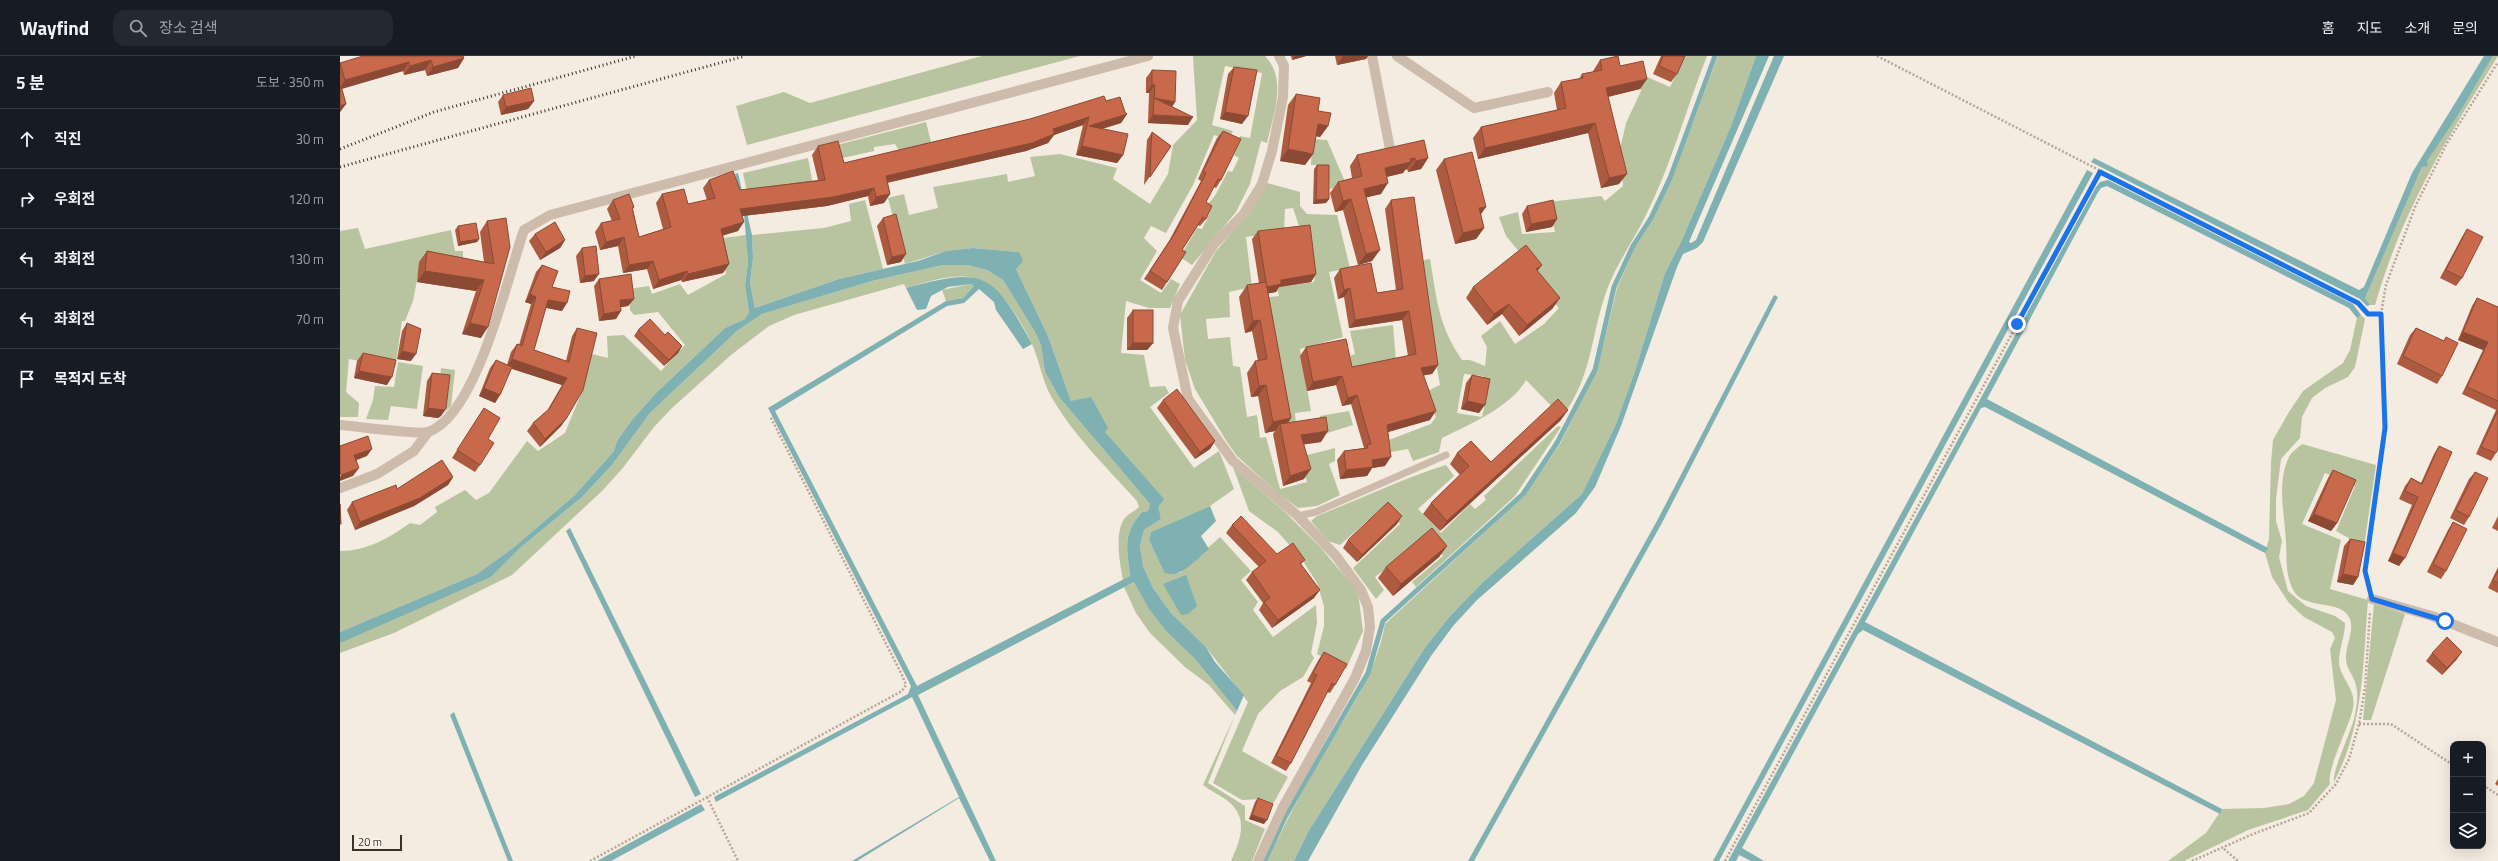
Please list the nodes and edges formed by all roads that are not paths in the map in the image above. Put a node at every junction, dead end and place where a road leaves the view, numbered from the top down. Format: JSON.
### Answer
{"nodes":[{"id":1,"x":1148,"y":56,"type":"edge"},
{"id":2,"x":1279,"y":56,"type":"edge"},
{"id":3,"x":1372,"y":56,"type":"edge"},
{"id":4,"x":1397,"y":56,"type":"edge"},
{"id":5,"x":1548,"y":92,"type":"dead end"},
{"id":6,"x":1390,"y":149,"type":"edge"},
{"id":7,"x":340,"y":425,"type":"edge"},
{"id":8,"x":428,"y":432,"type":"junction"},
{"id":9,"x":1446,"y":455,"type":"dead end"},
{"id":10,"x":340,"y":488,"type":"edge"},
{"id":11,"x":1298,"y":516,"type":"junction"},
{"id":12,"x":2372,"y":599,"type":"road end"},
{"id":13,"x":2498,"y":642,"type":"edge"},
{"id":14,"x":1258,"y":861,"type":"edge"}],
"edges":[{"from":1,"to":8,"type":"street"},
{"from":2,"to":11,"type":"street"},
{"from":3,"to":6,"type":"street"},
{"from":4,"to":5,"type":"street"},
{"from":7,"to":8,"type":"street"},
{"from":8,"to":10,"type":"street"},
{"from":9,"to":11,"type":"lane"},
{"from":11,"to":14,"type":"street"},
{"from":12,"to":13,"type":"street"}]}
